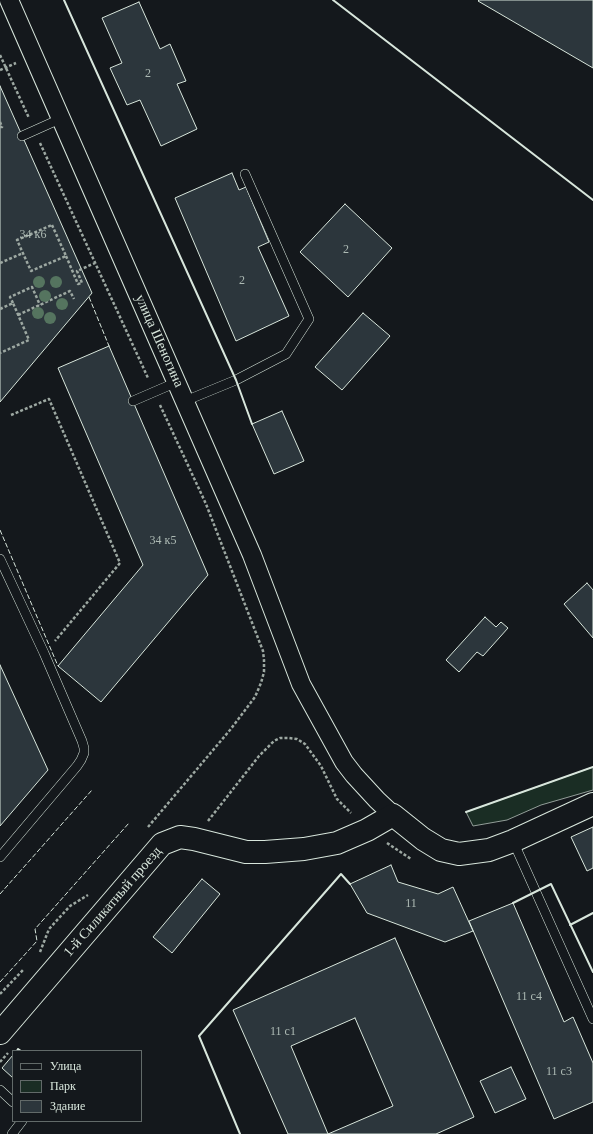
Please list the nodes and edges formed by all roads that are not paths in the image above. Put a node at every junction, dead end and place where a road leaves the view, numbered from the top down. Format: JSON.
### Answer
{"nodes":[{"id":1,"x":9,"y":0,"type":"edge"},
{"id":2,"x":60,"y":119,"type":"junction"},
{"id":3,"x":22,"y":136,"type":"dead end"},
{"id":4,"x":245,"y":174,"type":"dead end"},
{"id":5,"x":177,"y":382,"type":"junction"},
{"id":6,"x":185,"y":401,"type":"junction"},
{"id":7,"x":133,"y":402,"type":"dead end"},
{"id":8,"x":0,"y":559,"type":"edge"},
{"id":9,"x":593,"y":804,"type":"edge"},
{"id":10,"x":393,"y":815,"type":"junction"},
{"id":11,"x":513,"y":841,"type":"junction"},
{"id":12,"x":0,"y":857,"type":"edge"},
{"id":13,"x":593,"y":1019,"type":"edge"},
{"id":14,"x":0,"y":1033,"type":"edge"},
{"id":15,"x":0,"y":1090,"type":"edge"},
{"id":16,"x":12,"y":1101,"type":"edge"},
{"id":17,"x":21,"y":1122,"type":"edge"},
{"id":18,"x":12,"y":1134,"type":"edge"}],
"edges":[{"from":1,"to":2,"type":"street","name":"улица Шеногина"},
{"from":2,"to":3,"type":"lane"},
{"from":2,"to":5,"type":"street","name":"улица Шеногина"},
{"from":4,"to":6,"type":"lane"},
{"from":5,"to":6,"type":"street","name":"улица Шеногина"},
{"from":5,"to":7,"type":"lane"},
{"from":6,"to":10,"type":"street","name":"улица Шеногина"},
{"from":8,"to":12,"type":"lane"},
{"from":9,"to":11,"type":"street"},
{"from":10,"to":11,"type":"street"},
{"from":10,"to":14,"type":"street","name":"1-й Силикатный проезд"},
{"from":11,"to":13,"type":"lane"},
{"from":15,"to":16,"type":"lane"},
{"from":17,"to":18,"type":"lane"}]}
